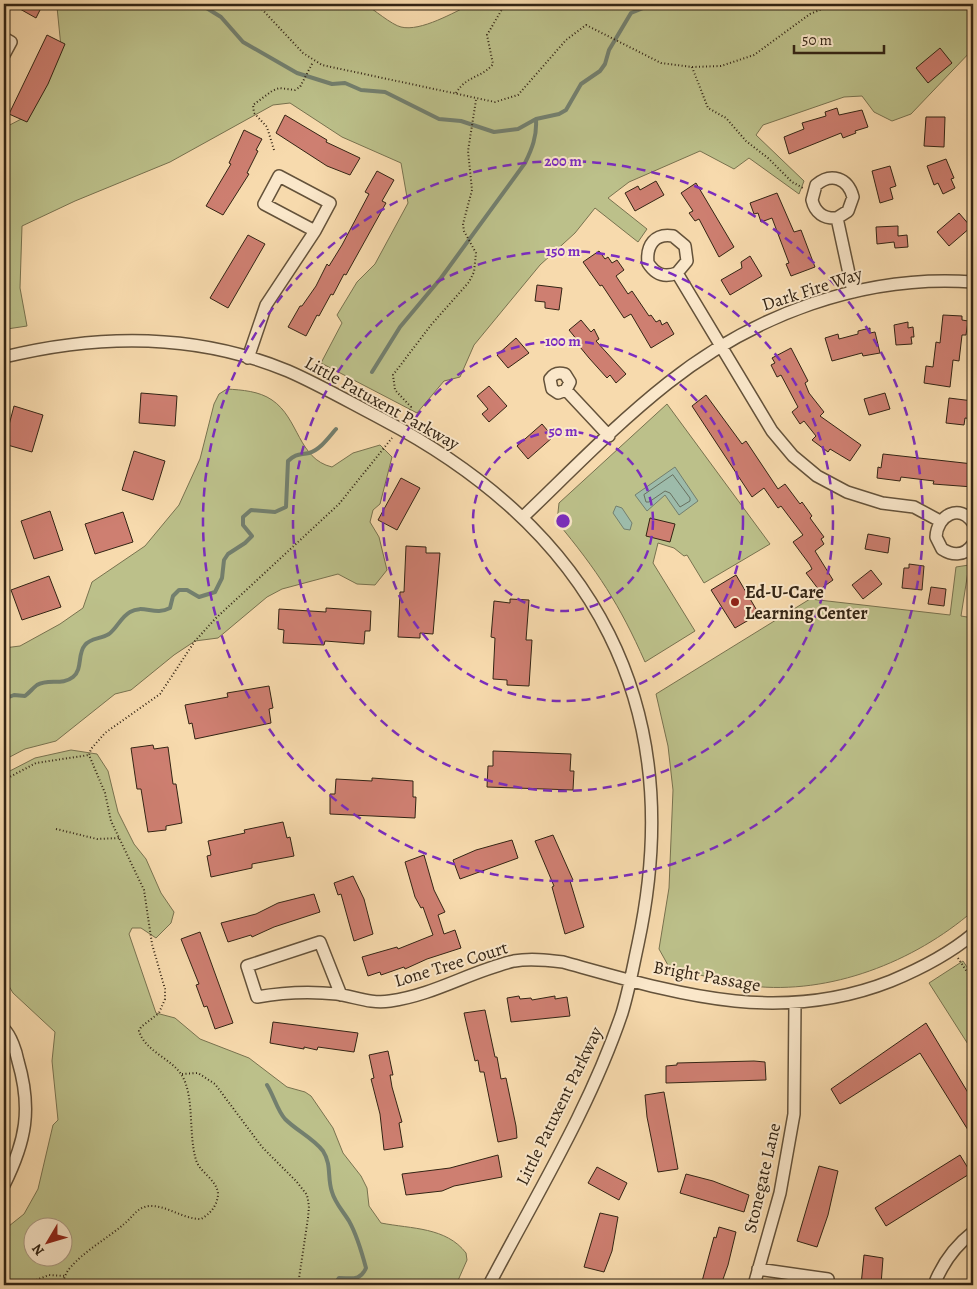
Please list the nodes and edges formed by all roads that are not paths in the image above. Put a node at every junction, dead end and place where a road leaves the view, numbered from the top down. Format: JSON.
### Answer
{"nodes":[{"id":1,"x":4,"y":38,"type":"edge"},
{"id":2,"x":4,"y":56,"type":"edge"},
{"id":3,"x":838,"y":218,"type":"junction"},
{"id":4,"x":315,"y":231,"type":"junction"},
{"id":5,"x":677,"y":273,"type":"dead end"},
{"id":6,"x":973,"y":282,"type":"edge"},
{"id":7,"x":853,"y":292,"type":"junction"},
{"id":8,"x":721,"y":345,"type":"junction"},
{"id":9,"x":4,"y":357,"type":"edge"},
{"id":10,"x":248,"y":358,"type":"junction"},
{"id":11,"x":566,"y":390,"type":"dead end"},
{"id":12,"x":609,"y":436,"type":"junction"},
{"id":13,"x":523,"y":517,"type":"junction"},
{"id":14,"x":940,"y":522,"type":"junction"},
{"id":15,"x":973,"y":523,"type":"edge"},
{"id":16,"x":973,"y":544,"type":"edge"},
{"id":17,"x":973,"y":934,"type":"edge"},
{"id":18,"x":630,"y":980,"type":"junction"},
{"id":19,"x":341,"y":995,"type":"junction"},
{"id":20,"x":796,"y":1003,"type":"junction"},
{"id":21,"x":4,"y":1029,"type":"edge"},
{"id":22,"x":4,"y":1185,"type":"edge"},
{"id":23,"x":973,"y":1232,"type":"edge"},
{"id":24,"x":758,"y":1269,"type":"junction"},
{"id":25,"x":489,"y":1285,"type":"edge"},
{"id":26,"x":754,"y":1285,"type":"edge"},
{"id":27,"x":827,"y":1285,"type":"edge"},
{"id":28,"x":934,"y":1285,"type":"edge"}],
"edges":[{"from":1,"to":2,"type":"street"},
{"from":3,"to":3,"type":"street"},
{"from":3,"to":7,"type":"street"},
{"from":4,"to":4,"type":"street"},
{"from":4,"to":10,"type":"street"},
{"from":5,"to":8,"type":"street"},
{"from":6,"to":7,"type":"street","name":"Dark Fire Way"},
{"from":7,"to":8,"type":"street","name":"Dark Fire Way"},
{"from":8,"to":12,"type":"street","name":"Dark Fire Way"},
{"from":8,"to":14,"type":"street"},
{"from":9,"to":10,"type":"street","name":"Little Patuxent Parkway"},
{"from":10,"to":13,"type":"street","name":"Little Patuxent Parkway"},
{"from":11,"to":12,"type":"street"},
{"from":12,"to":13,"type":"street","name":"Dark Fire Way"},
{"from":13,"to":18,"type":"street","name":"Little Patuxent Parkway"},
{"from":14,"to":15,"type":"street"},
{"from":14,"to":16,"type":"street"},
{"from":17,"to":20,"type":"street","name":"Bright Passage"},
{"from":18,"to":19,"type":"street","name":"Lone Tree Court"},
{"from":18,"to":20,"type":"street","name":"Bright Passage"},
{"from":18,"to":25,"type":"street","name":"Little Patuxent Parkway"},
{"from":19,"to":19,"type":"street","name":"Lone Tree Court"},
{"from":20,"to":24,"type":"street","name":"Stonegate Lane"},
{"from":21,"to":22,"type":"street"},
{"from":23,"to":28,"type":"street"},
{"from":24,"to":26,"type":"street","name":"Stonegate Lane"},
{"from":24,"to":27,"type":"street"}]}
